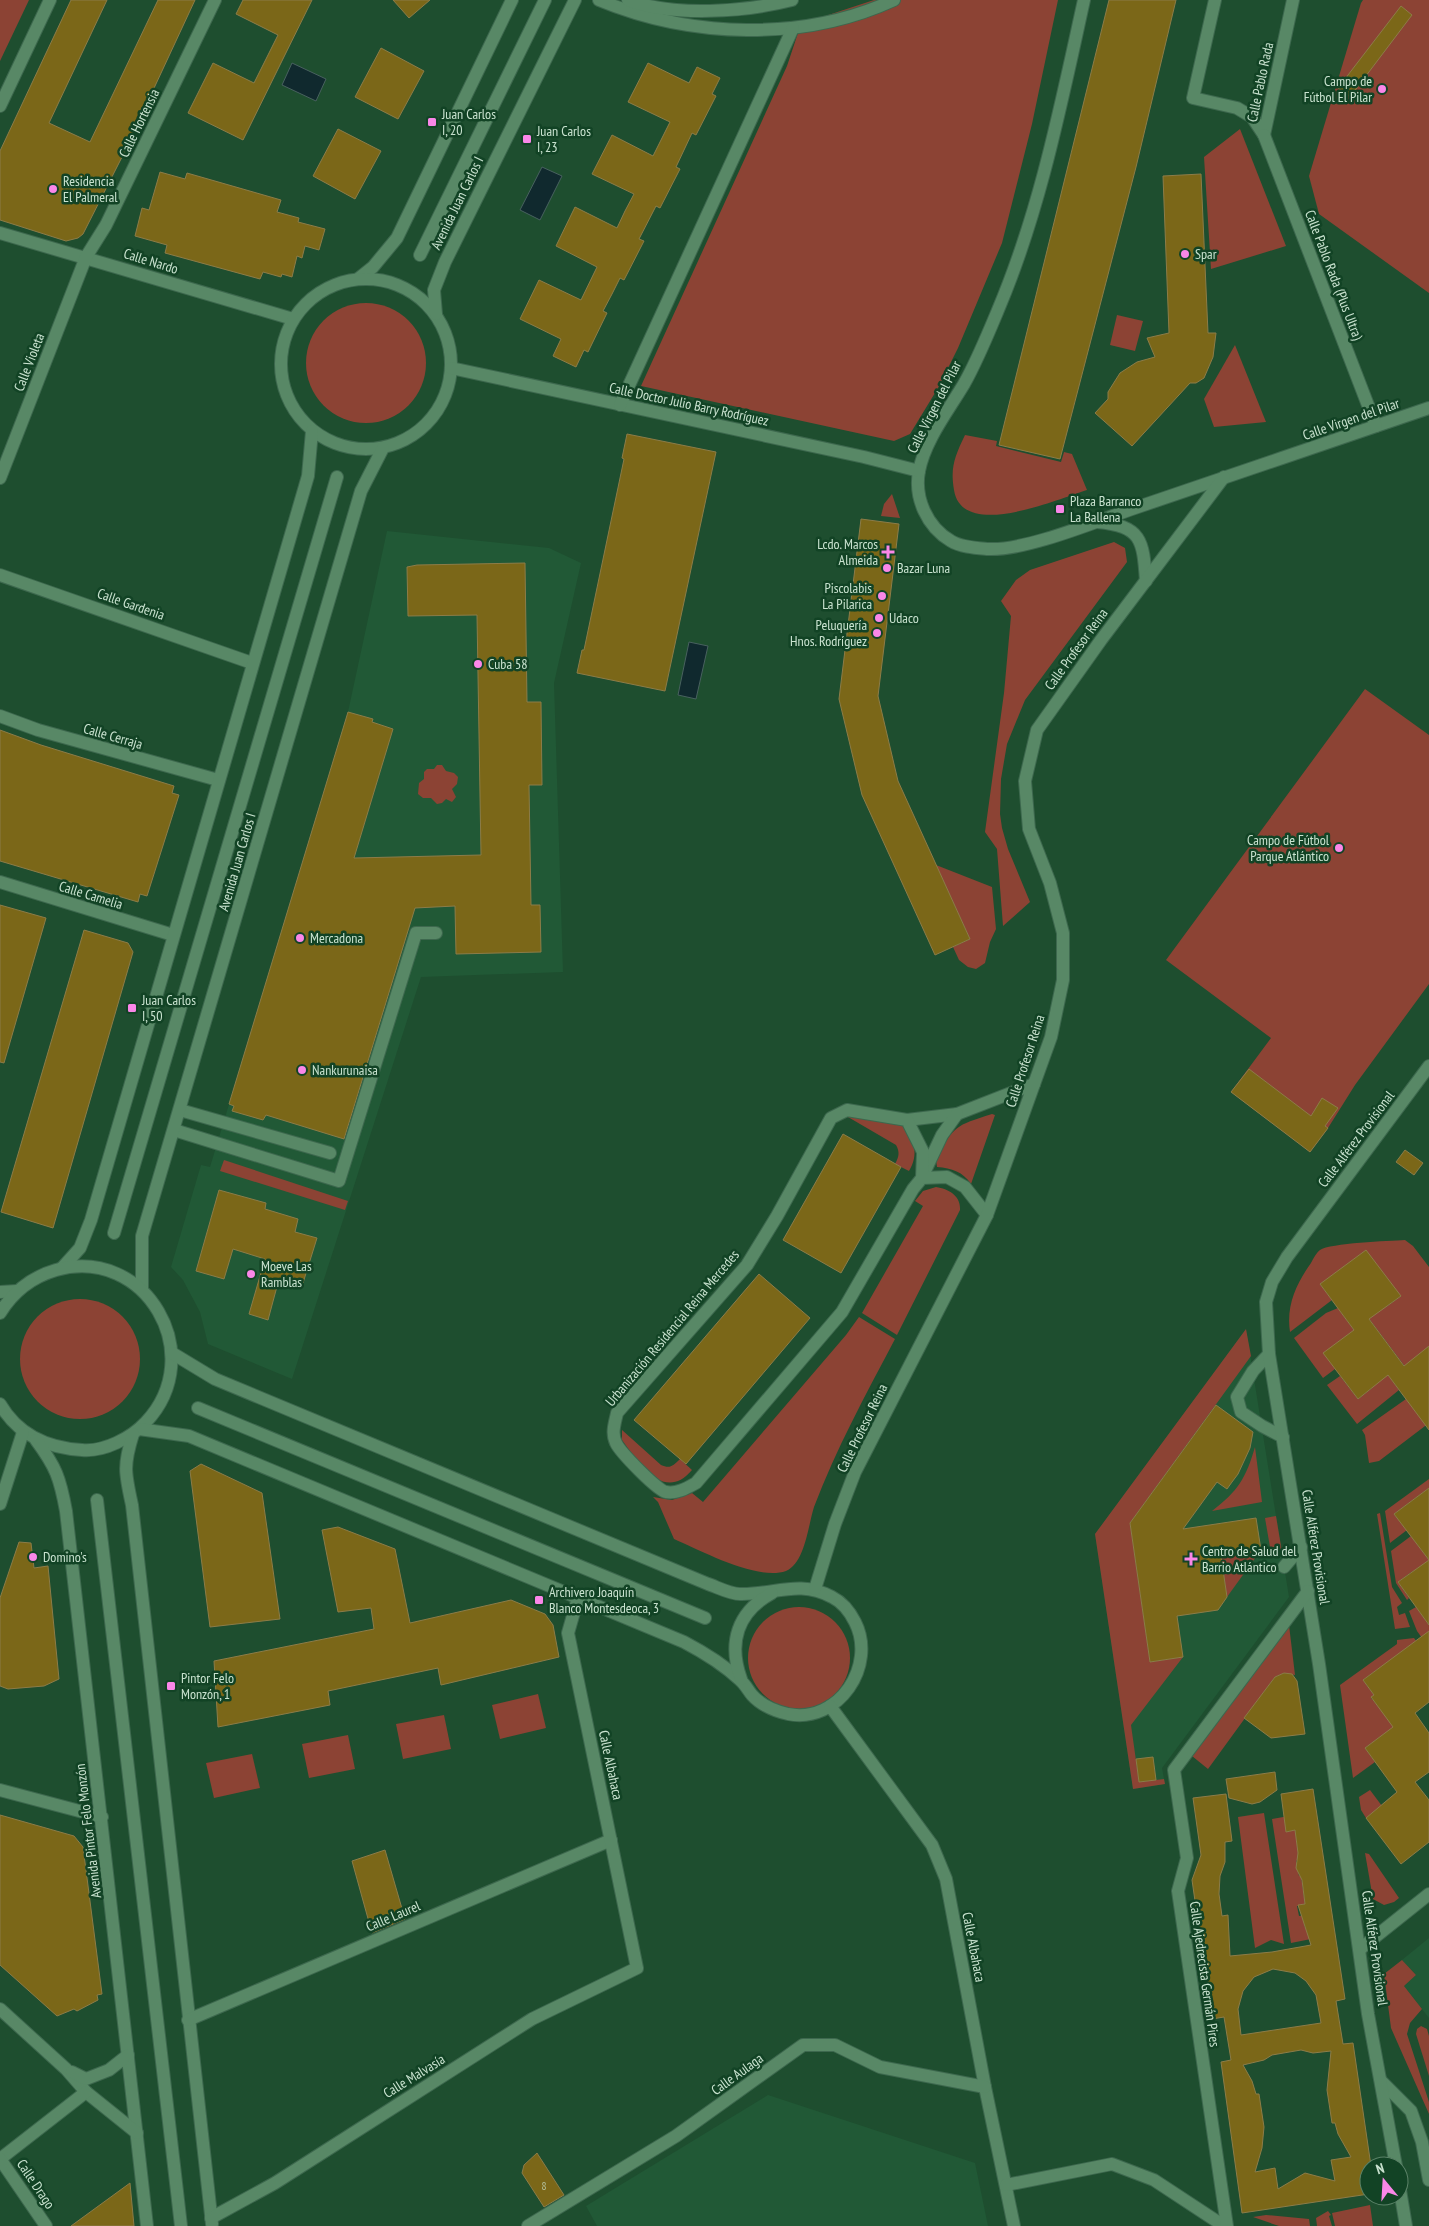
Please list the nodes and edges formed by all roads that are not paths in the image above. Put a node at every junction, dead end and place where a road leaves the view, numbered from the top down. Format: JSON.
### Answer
{"nodes":[{"id":1,"x":50,"y":0,"type":"edge"},
{"id":2,"x":215,"y":0,"type":"edge"},
{"id":3,"x":512,"y":0,"type":"edge"},
{"id":4,"x":545,"y":0,"type":"edge"},
{"id":5,"x":575,"y":0,"type":"edge"},
{"id":6,"x":599,"y":0,"type":"edge"},
{"id":7,"x":628,"y":0,"type":"edge"},
{"id":8,"x":792,"y":0,"type":"edge"},
{"id":9,"x":894,"y":0,"type":"edge"},
{"id":10,"x":1084,"y":0,"type":"edge"},
{"id":11,"x":1215,"y":0,"type":"edge"},
{"id":12,"x":1293,"y":0,"type":"edge"},
{"id":13,"x":793,"y":28,"type":"junction"},
{"id":14,"x":0,"y":106,"type":"edge"},
{"id":15,"x":1264,"y":135,"type":"junction"},
{"id":16,"x":0,"y":233,"type":"edge"},
{"id":17,"x":420,"y":255,"type":"dead end"},
{"id":18,"x":86,"y":258,"type":"junction"},
{"id":19,"x":358,"y":279,"type":"junction"},
{"id":20,"x":436,"y":314,"type":"junction"},
{"id":21,"x":293,"y":319,"type":"junction"},
{"id":22,"x":451,"y":368,"type":"junction"},
{"id":23,"x":620,"y":405,"type":"junction"},
{"id":24,"x":1429,"y":408,"type":"edge"},
{"id":25,"x":1376,"y":426,"type":"junction"},
{"id":26,"x":312,"y":431,"type":"junction"},
{"id":27,"x":383,"y":448,"type":"junction"},
{"id":28,"x":919,"y":471,"type":"junction"},
{"id":29,"x":338,"y":477,"type":"dead end"},
{"id":30,"x":1224,"y":477,"type":"junction"},
{"id":31,"x":0,"y":478,"type":"edge"},
{"id":32,"x":1092,"y":522,"type":"junction"},
{"id":33,"x":0,"y":575,"type":"edge"},
{"id":34,"x":1146,"y":581,"type":"junction"},
{"id":35,"x":252,"y":663,"type":"junction"},
{"id":36,"x":0,"y":716,"type":"edge"},
{"id":37,"x":218,"y":780,"type":"junction"},
{"id":38,"x":0,"y":882,"type":"edge"},
{"id":39,"x":436,"y":933,"type":"dead end"},
{"id":40,"x":173,"y":935,"type":"junction"},
{"id":41,"x":1429,"y":1066,"type":"edge"},
{"id":42,"x":1034,"y":1084,"type":"junction"},
{"id":43,"x":180,"y":1110,"type":"junction"},
{"id":44,"x":956,"y":1114,"type":"junction"},
{"id":45,"x":907,"y":1120,"type":"junction"},
{"id":46,"x":174,"y":1130,"type":"junction"},
{"id":47,"x":330,"y":1153,"type":"dead end"},
{"id":48,"x":922,"y":1178,"type":"junction"},
{"id":49,"x":987,"y":1215,"type":"junction"},
{"id":50,"x":114,"y":1233,"type":"dead end"},
{"id":51,"x":62,"y":1268,"type":"junction"},
{"id":52,"x":142,"y":1290,"type":"junction"},
{"id":53,"x":17,"y":1291,"type":"junction"},
{"id":54,"x":0,"y":1292,"type":"edge"},
{"id":55,"x":0,"y":1313,"type":"edge"},
{"id":56,"x":172,"y":1353,"type":"junction"},
{"id":57,"x":1269,"y":1354,"type":"junction"},
{"id":58,"x":0,"y":1404,"type":"edge"},
{"id":59,"x":198,"y":1408,"type":"dead end"},
{"id":60,"x":136,"y":1431,"type":"junction"},
{"id":61,"x":23,"y":1432,"type":"junction"},
{"id":62,"x":1283,"y":1437,"type":"junction"},
{"id":63,"x":36,"y":1440,"type":"junction"},
{"id":64,"x":97,"y":1500,"type":"dead end"},
{"id":65,"x":0,"y":1504,"type":"edge"},
{"id":66,"x":1301,"y":1547,"type":"junction"},
{"id":67,"x":1284,"y":1567,"type":"dead end"},
{"id":68,"x":815,"y":1589,"type":"junction"},
{"id":69,"x":776,"y":1591,"type":"junction"},
{"id":70,"x":1308,"y":1591,"type":"junction"},
{"id":71,"x":578,"y":1598,"type":"junction"},
{"id":72,"x":706,"y":1618,"type":"dead end"},
{"id":73,"x":741,"y":1681,"type":"junction"},
{"id":74,"x":830,"y":1706,"type":"junction"},
{"id":75,"x":0,"y":1790,"type":"edge"},
{"id":76,"x":102,"y":1817,"type":"junction"},
{"id":77,"x":611,"y":1840,"type":"junction"},
{"id":78,"x":1429,"y":1894,"type":"edge"},
{"id":79,"x":1360,"y":1949,"type":"junction"},
{"id":80,"x":637,"y":1968,"type":"joint"},
{"id":81,"x":0,"y":2009,"type":"edge"},
{"id":82,"x":188,"y":2020,"type":"junction"},
{"id":83,"x":128,"y":2055,"type":"junction"},
{"id":84,"x":66,"y":2069,"type":"junction"},
{"id":85,"x":1380,"y":2081,"type":"junction"},
{"id":86,"x":984,"y":2088,"type":"junction"},
{"id":87,"x":86,"y":2092,"type":"junction"},
{"id":88,"x":137,"y":2133,"type":"junction"},
{"id":89,"x":1394,"y":2156,"type":"edge"},
{"id":90,"x":0,"y":2159,"type":"edge"},
{"id":91,"x":1429,"y":2180,"type":"edge"},
{"id":92,"x":1006,"y":2185,"type":"junction"},
{"id":93,"x":1403,"y":2206,"type":"edge"},
{"id":94,"x":212,"y":2222,"type":"edge"},
{"id":95,"x":46,"y":2226,"type":"edge"},
{"id":96,"x":147,"y":2226,"type":"edge"},
{"id":97,"x":181,"y":2226,"type":"edge"},
{"id":98,"x":528,"y":2226,"type":"edge"},
{"id":99,"x":1014,"y":2226,"type":"edge"},
{"id":100,"x":1226,"y":2226,"type":"edge"},
{"id":101,"x":1406,"y":2226,"type":"edge"}],
"edges":[{"from":1,"to":14,"type":"street"},
{"from":2,"to":18,"type":"street","name":"Calle Hortensia"},
{"from":3,"to":19,"type":"street"},
{"from":4,"to":17,"type":"street","name":"Avenida Juan Carlos I"},
{"from":5,"to":20,"type":"street","name":"Avenida Juan Carlos I"},
{"from":6,"to":13,"type":"street"},
{"from":7,"to":8,"type":"street"},
{"from":9,"to":13,"type":"street"},
{"from":10,"to":28,"type":"street","name":"Calle Virgen del Pilar"},
{"from":11,"to":15,"type":"street","name":"Calle Pablo Rada"},
{"from":12,"to":15,"type":"street","name":"Calle Pablo Rada"},
{"from":13,"to":23,"type":"street"},
{"from":15,"to":25,"type":"street","name":"Calle Pablo Rada (Plus Ultra)"},
{"from":16,"to":18,"type":"street","name":"Calle Nardo"},
{"from":18,"to":21,"type":"street","name":"Calle Nardo"},
{"from":18,"to":31,"type":"street","name":"Calle Violeta"},
{"from":19,"to":20,"type":"street"},
{"from":19,"to":21,"type":"street"},
{"from":20,"to":22,"type":"street"},
{"from":21,"to":26,"type":"street"},
{"from":22,"to":23,"type":"street","name":"Calle Doctor Julio Barry Rodríguez"},
{"from":22,"to":27,"type":"street"},
{"from":23,"to":28,"type":"street","name":"Calle Doctor Julio Barry Rodríguez"},
{"from":24,"to":25,"type":"street","name":"Calle Virgen del Pilar"},
{"from":25,"to":30,"type":"street","name":"Calle Virgen del Pilar"},
{"from":26,"to":27,"type":"street"},
{"from":26,"to":35,"type":"street"},
{"from":27,"to":43,"type":"street","name":"Avenida Juan Carlos I"},
{"from":28,"to":32,"type":"street","name":"Calle Virgen del Pilar"},
{"from":29,"to":50,"type":"street","name":"Avenida Juan Carlos I"},
{"from":30,"to":32,"type":"street","name":"Calle Virgen del Pilar"},
{"from":30,"to":34,"type":"street","name":"Calle Profesor Reina"},
{"from":32,"to":34,"type":"street"},
{"from":33,"to":35,"type":"street","name":"Calle Gardenia"},
{"from":34,"to":42,"type":"street","name":"Calle Profesor Reina"},
{"from":35,"to":37,"type":"street"},
{"from":36,"to":37,"type":"street","name":"Calle Cerraja"},
{"from":37,"to":40,"type":"street"},
{"from":38,"to":40,"type":"street","name":"Calle Camelia"},
{"from":39,"to":46,"type":"street"},
{"from":40,"to":51,"type":"street"},
{"from":41,"to":57,"type":"street","name":"Calle Alférez Provisional"},
{"from":42,"to":44,"type":"street","name":"Urbanización Residencial Reina Mercedes"},
{"from":42,"to":49,"type":"street","name":"Calle Profesor Reina"},
{"from":43,"to":46,"type":"street","name":"Avenida Juan Carlos I"},
{"from":43,"to":47,"type":"street"},
{"from":44,"to":45,"type":"street","name":"Urbanización Residencial Reina Mercedes"},
{"from":44,"to":48,"type":"street","name":"Urbanización Residencial Reina Mercedes"},
{"from":45,"to":48,"type":"street"},
{"from":45,"to":48,"type":"street","name":"Urbanización Residencial Reina Mercedes"},
{"from":46,"to":52,"type":"street","name":"Avenida Juan Carlos I"},
{"from":48,"to":49,"type":"street"},
{"from":49,"to":68,"type":"street","name":"Calle Profesor Reina"},
{"from":51,"to":52,"type":"street"},
{"from":51,"to":53,"type":"street"},
{"from":52,"to":56,"type":"street"},
{"from":53,"to":54,"type":"street"},
{"from":53,"to":55,"type":"street"},
{"from":56,"to":60,"type":"street"},
{"from":56,"to":69,"type":"street"},
{"from":57,"to":62,"type":"street","name":"Calle Alférez Provisional"},
{"from":57,"to":62,"type":"street"},
{"from":58,"to":61,"type":"street"},
{"from":59,"to":72,"type":"street"},
{"from":60,"to":63,"type":"street"},
{"from":60,"to":71,"type":"street"},
{"from":60,"to":82,"type":"street"},
{"from":61,"to":63,"type":"street"},
{"from":61,"to":65,"type":"street"},
{"from":62,"to":66,"type":"street","name":"Calle Alférez Provisional"},
{"from":63,"to":76,"type":"street","name":"Avenida Pintor Felo Monzón"},
{"from":64,"to":97,"type":"street"},
{"from":66,"to":67,"type":"street"},
{"from":66,"to":70,"type":"street","name":"Calle Alférez Provisional"},
{"from":68,"to":69,"type":"street"},
{"from":68,"to":74,"type":"street"},
{"from":69,"to":73,"type":"street"},
{"from":70,"to":79,"type":"street","name":"Calle Alférez Provisional"},
{"from":70,"to":100,"type":"street","name":"Calle Ajedrecista Germán Pires"},
{"from":71,"to":73,"type":"street"},
{"from":71,"to":77,"type":"street","name":"Calle Albahaca"},
{"from":73,"to":74,"type":"street"},
{"from":74,"to":86,"type":"street","name":"Calle Albahaca"},
{"from":75,"to":76,"type":"street"},
{"from":76,"to":83,"type":"street","name":"Avenida Pintor Felo Monzón"},
{"from":77,"to":80,"type":"street","name":"Calle Albahaca"},
{"from":77,"to":82,"type":"street","name":"Calle Laurel"},
{"from":78,"to":79,"type":"street"},
{"from":79,"to":85,"type":"street","name":"Calle Alférez Provisional"},
{"from":80,"to":94,"type":"street","name":"Calle Malvasía"},
{"from":81,"to":84,"type":"street"},
{"from":82,"to":94,"type":"street"},
{"from":83,"to":84,"type":"street"},
{"from":83,"to":88,"type":"street","name":"Avenida Pintor Felo Monzón"},
{"from":84,"to":87,"type":"street"},
{"from":85,"to":89,"type":"street","name":"Calle Alférez Provisional"},
{"from":85,"to":91,"type":"street"},
{"from":86,"to":92,"type":"street","name":"Calle Albahaca"},
{"from":86,"to":98,"type":"street","name":"Calle Aulaga"},
{"from":87,"to":88,"type":"street"},
{"from":87,"to":90,"type":"street"},
{"from":88,"to":96,"type":"street","name":"Avenida Pintor Felo Monzón"},
{"from":90,"to":95,"type":"street","name":"Calle Drago"},
{"from":92,"to":99,"type":"street","name":"Calle Albahaca"},
{"from":92,"to":100,"type":"street"},
{"from":93,"to":101,"type":"street"}]}
